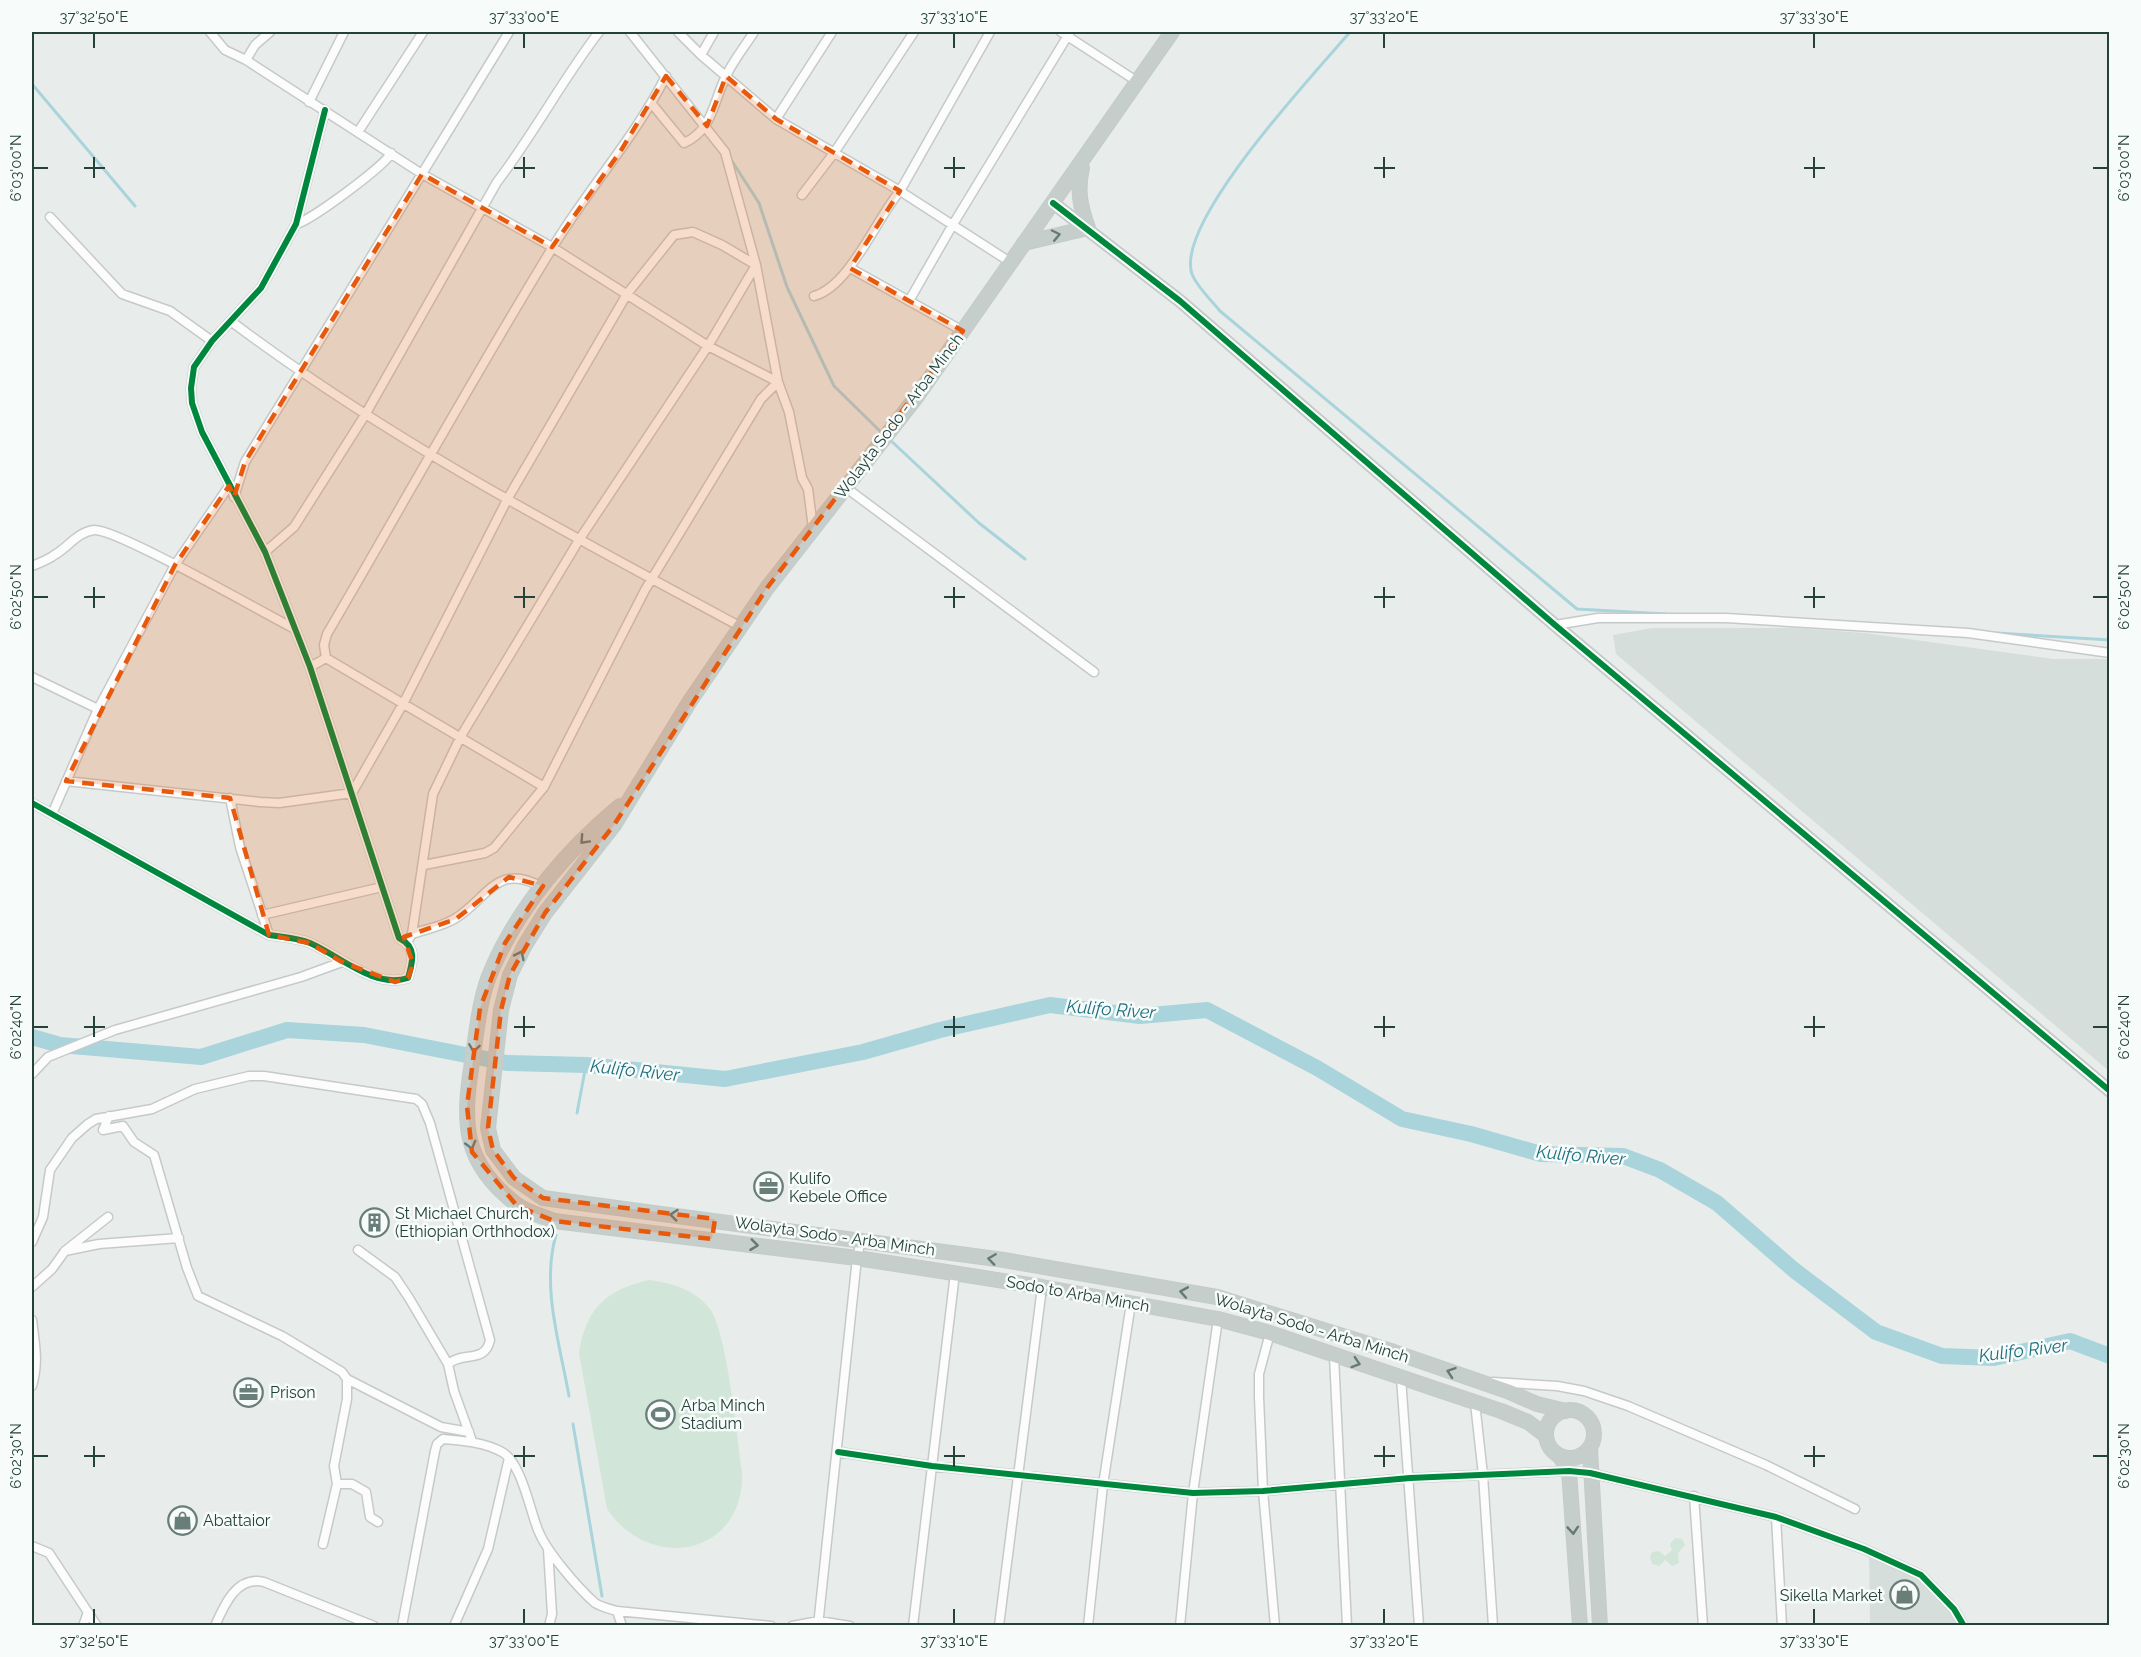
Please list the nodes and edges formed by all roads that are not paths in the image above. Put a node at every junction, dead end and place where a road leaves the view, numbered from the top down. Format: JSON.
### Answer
{"nodes":[{"id":1,"x":210,"y":32,"type":"edge"},
{"id":2,"x":270,"y":32,"type":"edge"},
{"id":3,"x":338,"y":32,"type":"edge"},
{"id":4,"x":344,"y":32,"type":"edge"},
{"id":5,"x":423,"y":32,"type":"edge"},
{"id":6,"x":509,"y":32,"type":"edge"},
{"id":7,"x":599,"y":32,"type":"edge"},
{"id":8,"x":630,"y":32,"type":"edge"},
{"id":9,"x":678,"y":32,"type":"edge"},
{"id":10,"x":714,"y":32,"type":"edge"},
{"id":11,"x":754,"y":32,"type":"edge"},
{"id":12,"x":832,"y":32,"type":"edge"},
{"id":13,"x":914,"y":32,"type":"edge"},
{"id":14,"x":990,"y":32,"type":"edge"},
{"id":15,"x":1172,"y":32,"type":"edge"},
{"id":16,"x":1066,"y":33,"type":"edge"},
{"id":17,"x":338,"y":43,"type":"junction"},
{"id":18,"x":701,"y":55,"type":"junction"},
{"id":19,"x":246,"y":60,"type":"junction"},
{"id":20,"x":666,"y":76,"type":"junction"},
{"id":21,"x":726,"y":76,"type":"junction"},
{"id":22,"x":1138,"y":82,"type":"junction"},
{"id":23,"x":309,"y":102,"type":"junction"},
{"id":24,"x":652,"y":104,"type":"junction"},
{"id":25,"x":325,"y":110,"type":"junction"},
{"id":26,"x":776,"y":119,"type":"junction"},
{"id":27,"x":706,"y":127,"type":"junction"},
{"id":28,"x":358,"y":132,"type":"junction"},
{"id":29,"x":391,"y":153,"type":"junction"},
{"id":30,"x":834,"y":153,"type":"junction"},
{"id":31,"x":1083,"y":163,"type":"junction"},
{"id":32,"x":422,"y":174,"type":"junction"},
{"id":33,"x":900,"y":191,"type":"junction"},
{"id":34,"x":802,"y":195,"type":"dead end"},
{"id":35,"x":1053,"y":203,"type":"junction"},
{"id":36,"x":481,"y":209,"type":"junction"},
{"id":37,"x":50,"y":217,"type":"dead end"},
{"id":38,"x":296,"y":224,"type":"junction"},
{"id":39,"x":952,"y":226,"type":"junction"},
{"id":40,"x":1088,"y":228,"type":"junction"},
{"id":41,"x":1024,"y":243,"type":"junction"},
{"id":42,"x":552,"y":248,"type":"junction"},
{"id":43,"x":1010,"y":262,"type":"junction"},
{"id":44,"x":756,"y":265,"type":"junction"},
{"id":45,"x":850,"y":268,"type":"junction"},
{"id":46,"x":627,"y":294,"type":"junction"},
{"id":47,"x":814,"y":296,"type":"dead end"},
{"id":48,"x":909,"y":301,"type":"junction"},
{"id":49,"x":232,"y":322,"type":"junction"},
{"id":50,"x":963,"y":331,"type":"junction"},
{"id":51,"x":212,"y":341,"type":"junction"},
{"id":52,"x":708,"y":346,"type":"junction"},
{"id":53,"x":300,"y":373,"type":"junction"},
{"id":54,"x":778,"y":382,"type":"junction"},
{"id":55,"x":364,"y":415,"type":"junction"},
{"id":56,"x":433,"y":454,"type":"junction"},
{"id":57,"x":229,"y":486,"type":"junction"},
{"id":58,"x":845,"y":488,"type":"junction"},
{"id":59,"x":234,"y":497,"type":"junction"},
{"id":60,"x":508,"y":498,"type":"junction"},
{"id":61,"x":813,"y":528,"type":"junction"},
{"id":62,"x":579,"y":540,"type":"junction"},
{"id":63,"x":266,"y":552,"type":"junction"},
{"id":64,"x":175,"y":565,"type":"junction"},
{"id":65,"x":32,"y":566,"type":"edge"},
{"id":66,"x":652,"y":580,"type":"junction"},
{"id":67,"x":1555,"y":625,"type":"junction"},
{"id":68,"x":741,"y":627,"type":"junction"},
{"id":69,"x":296,"y":629,"type":"junction"},
{"id":70,"x":2109,"y":653,"type":"edge"},
{"id":71,"x":326,"y":658,"type":"junction"},
{"id":72,"x":310,"y":666,"type":"junction"},
{"id":73,"x":1094,"y":672,"type":"dead end"},
{"id":74,"x":32,"y":677,"type":"edge"},
{"id":75,"x":404,"y":702,"type":"junction"},
{"id":76,"x":98,"y":709,"type":"junction"},
{"id":77,"x":461,"y":736,"type":"junction"},
{"id":78,"x":66,"y":781,"type":"junction"},
{"id":79,"x":544,"y":787,"type":"junction"},
{"id":80,"x":351,"y":793,"type":"junction"},
{"id":81,"x":230,"y":798,"type":"junction"},
{"id":82,"x":627,"y":800,"type":"junction"},
{"id":83,"x":32,"y":803,"type":"edge"},
{"id":84,"x":51,"y":814,"type":"junction"},
{"id":85,"x":424,"y":865,"type":"junction"},
{"id":86,"x":382,"y":887,"type":"junction"},
{"id":87,"x":542,"y":887,"type":"junction"},
{"id":88,"x":262,"y":915,"type":"junction"},
{"id":89,"x":412,"y":934,"type":"junction"},
{"id":90,"x":269,"y":935,"type":"junction"},
{"id":91,"x":407,"y":942,"type":"junction"},
{"id":92,"x":342,"y":962,"type":"junction"},
{"id":93,"x":34,"y":1071,"type":"edge"},
{"id":94,"x":2109,"y":1091,"type":"edge"},
{"id":95,"x":109,"y":1116,"type":"junction"},
{"id":96,"x":108,"y":1217,"type":"dead end"},
{"id":97,"x":715,"y":1219,"type":"junction"},
{"id":98,"x":592,"y":1226,"type":"joint"},
{"id":99,"x":179,"y":1238,"type":"junction"},
{"id":100,"x":712,"y":1239,"type":"junction"},
{"id":101,"x":861,"y":1240,"type":"junction"},
{"id":102,"x":32,"y":1242,"type":"edge"},
{"id":103,"x":358,"y":1250,"type":"dead end"},
{"id":104,"x":65,"y":1251,"type":"junction"},
{"id":105,"x":857,"y":1258,"type":"junction"},
{"id":106,"x":955,"y":1273,"type":"junction"},
{"id":107,"x":32,"y":1287,"type":"edge"},
{"id":108,"x":1042,"y":1287,"type":"junction"},
{"id":109,"x":1131,"y":1303,"type":"junction"},
{"id":110,"x":1288,"y":1318,"type":"junction"},
{"id":111,"x":1218,"y":1319,"type":"junction"},
{"id":112,"x":32,"y":1320,"type":"edge"},
{"id":113,"x":1275,"y":1334,"type":"junction"},
{"id":114,"x":1334,"y":1356,"type":"junction"},
{"id":115,"x":448,"y":1364,"type":"junction"},
{"id":116,"x":348,"y":1378,"type":"junction"},
{"id":117,"x":1401,"y":1378,"type":"junction"},
{"id":118,"x":1477,"y":1381,"type":"junction"},
{"id":119,"x":32,"y":1386,"type":"edge"},
{"id":120,"x":1475,"y":1403,"type":"junction"},
{"id":121,"x":1566,"y":1411,"type":"junction"},
{"id":122,"x":469,"y":1432,"type":"junction"},
{"id":123,"x":1545,"y":1435,"type":"junction"},
{"id":124,"x":472,"y":1441,"type":"junction"},
{"id":125,"x":1590,"y":1448,"type":"junction"},
{"id":126,"x":838,"y":1452,"type":"junction"},
{"id":127,"x":1560,"y":1457,"type":"junction"},
{"id":128,"x":509,"y":1458,"type":"junction"},
{"id":129,"x":932,"y":1466,"type":"junction"},
{"id":130,"x":1569,"y":1472,"type":"junction"},
{"id":131,"x":1590,"y":1473,"type":"junction"},
{"id":132,"x":1018,"y":1475,"type":"junction"},
{"id":133,"x":1484,"y":1475,"type":"junction"},
{"id":134,"x":1410,"y":1478,"type":"junction"},
{"id":135,"x":337,"y":1484,"type":"junction"},
{"id":136,"x":1339,"y":1484,"type":"junction"},
{"id":137,"x":1103,"y":1485,"type":"junction"},
{"id":138,"x":1263,"y":1491,"type":"junction"},
{"id":139,"x":1193,"y":1493,"type":"junction"},
{"id":140,"x":1694,"y":1496,"type":"junction"},
{"id":141,"x":1855,"y":1509,"type":"dead end"},
{"id":142,"x":1776,"y":1517,"type":"junction"},
{"id":143,"x":378,"y":1522,"type":"dead end"},
{"id":144,"x":323,"y":1544,"type":"dead end"},
{"id":145,"x":32,"y":1546,"type":"edge"},
{"id":146,"x":548,"y":1547,"type":"junction"},
{"id":147,"x":617,"y":1611,"type":"junction"},
{"id":148,"x":88,"y":1612,"type":"junction"},
{"id":149,"x":819,"y":1623,"type":"edge"},
{"id":150,"x":83,"y":1626,"type":"edge"},
{"id":151,"x":97,"y":1626,"type":"edge"},
{"id":152,"x":214,"y":1626,"type":"edge"},
{"id":153,"x":374,"y":1626,"type":"edge"},
{"id":154,"x":402,"y":1626,"type":"edge"},
{"id":155,"x":454,"y":1626,"type":"edge"},
{"id":156,"x":549,"y":1626,"type":"edge"},
{"id":157,"x":622,"y":1626,"type":"edge"},
{"id":158,"x":771,"y":1626,"type":"edge"},
{"id":159,"x":792,"y":1626,"type":"edge"},
{"id":160,"x":850,"y":1626,"type":"edge"},
{"id":161,"x":913,"y":1626,"type":"edge"},
{"id":162,"x":999,"y":1626,"type":"edge"},
{"id":163,"x":1088,"y":1626,"type":"edge"},
{"id":164,"x":1180,"y":1626,"type":"edge"},
{"id":165,"x":1275,"y":1626,"type":"edge"},
{"id":166,"x":1347,"y":1626,"type":"edge"},
{"id":167,"x":1419,"y":1626,"type":"edge"},
{"id":168,"x":1493,"y":1626,"type":"edge"},
{"id":169,"x":1580,"y":1626,"type":"edge"},
{"id":170,"x":1600,"y":1626,"type":"edge"},
{"id":171,"x":1703,"y":1626,"type":"edge"},
{"id":172,"x":1782,"y":1626,"type":"edge"},
{"id":173,"x":1964,"y":1626,"type":"edge"}],
"edges":[{"from":1,"to":19,"type":"street"},
{"from":2,"to":19,"type":"street"},
{"from":3,"to":17,"type":"street"},
{"from":4,"to":17,"type":"street"},
{"from":5,"to":28,"type":"street"},
{"from":6,"to":32,"type":"street"},
{"from":7,"to":36,"type":"street"},
{"from":8,"to":20,"type":"street"},
{"from":9,"to":18,"type":"street"},
{"from":10,"to":18,"type":"street"},
{"from":11,"to":21,"type":"street"},
{"from":12,"to":26,"type":"street"},
{"from":13,"to":30,"type":"street"},
{"from":14,"to":33,"type":"street"},
{"from":15,"to":22,"type":"highway","name":"Wolayta Sodo - Arba Minch"},
{"from":16,"to":22,"type":"street"},
{"from":16,"to":39,"type":"street"},
{"from":17,"to":23,"type":"street"},
{"from":18,"to":21,"type":"street"},
{"from":19,"to":23,"type":"street"},
{"from":20,"to":24,"type":"street"},
{"from":20,"to":27,"type":"street"},
{"from":21,"to":26,"type":"street"},
{"from":21,"to":27,"type":"street"},
{"from":22,"to":31,"type":"highway","name":"Wolayta Sodo - Arba Minch"},
{"from":23,"to":25,"type":"street"},
{"from":24,"to":27,"type":"street"},
{"from":24,"to":42,"type":"street"},
{"from":25,"to":28,"type":"street"},
{"from":25,"to":38,"type":"street"},
{"from":26,"to":30,"type":"street"},
{"from":27,"to":44,"type":"street"},
{"from":28,"to":29,"type":"street"},
{"from":29,"to":32,"type":"street"},
{"from":29,"to":38,"type":"street"},
{"from":30,"to":33,"type":"street"},
{"from":30,"to":34,"type":"street"},
{"from":31,"to":35,"type":"highway","name":"Wolayta Sodo - Arba Minch"},
{"from":31,"to":40,"type":"highway"},
{"from":32,"to":36,"type":"street"},
{"from":32,"to":53,"type":"street"},
{"from":33,"to":39,"type":"street"},
{"from":33,"to":45,"type":"street"},
{"from":35,"to":40,"type":"street"},
{"from":35,"to":41,"type":"highway","name":"Wolayta Sodo - Arba Minch"},
{"from":36,"to":42,"type":"street"},
{"from":36,"to":55,"type":"street"},
{"from":37,"to":51,"type":"street"},
{"from":38,"to":49,"type":"street"},
{"from":39,"to":43,"type":"street"},
{"from":39,"to":48,"type":"street"},
{"from":41,"to":40,"type":"highway","one_way":true},
{"from":40,"to":67,"type":"street"},
{"from":41,"to":43,"type":"highway","name":"Wolayta Sodo - Arba Minch"},
{"from":42,"to":46,"type":"street"},
{"from":42,"to":56,"type":"street"},
{"from":43,"to":50,"type":"highway","name":"Wolayta Sodo - Arba Minch"},
{"from":44,"to":46,"type":"street"},
{"from":44,"to":52,"type":"street"},
{"from":44,"to":54,"type":"street"},
{"from":45,"to":47,"type":"street"},
{"from":45,"to":48,"type":"street"},
{"from":46,"to":52,"type":"street"},
{"from":46,"to":60,"type":"street"},
{"from":48,"to":50,"type":"street"},
{"from":49,"to":51,"type":"street"},
{"from":49,"to":53,"type":"street"},
{"from":50,"to":58,"type":"highway","name":"Wolayta Sodo - Arba Minch"},
{"from":51,"to":57,"type":"street"},
{"from":52,"to":54,"type":"street"},
{"from":52,"to":62,"type":"street"},
{"from":53,"to":55,"type":"street"},
{"from":53,"to":59,"type":"street"},
{"from":54,"to":61,"type":"street"},
{"from":54,"to":66,"type":"street"},
{"from":55,"to":56,"type":"street"},
{"from":55,"to":63,"type":"street"},
{"from":56,"to":60,"type":"street"},
{"from":56,"to":71,"type":"street"},
{"from":57,"to":59,"type":"street"},
{"from":57,"to":64,"type":"street"},
{"from":58,"to":61,"type":"highway","name":"Wolayta Sodo - Arba Minch"},
{"from":58,"to":73,"type":"street"},
{"from":59,"to":63,"type":"street"},
{"from":60,"to":62,"type":"street"},
{"from":60,"to":75,"type":"street"},
{"from":61,"to":68,"type":"highway","name":"Wolayta Sodo - Arba Minch"},
{"from":62,"to":66,"type":"street"},
{"from":62,"to":77,"type":"street"},
{"from":63,"to":69,"type":"street"},
{"from":64,"to":65,"type":"street"},
{"from":64,"to":69,"type":"street"},
{"from":64,"to":76,"type":"street"},
{"from":66,"to":68,"type":"street"},
{"from":66,"to":79,"type":"street"},
{"from":67,"to":70,"type":"street"},
{"from":67,"to":94,"type":"street"},
{"from":68,"to":82,"type":"highway","name":"Wolayta Sodo - Arba Minch"},
{"from":69,"to":72,"type":"street"},
{"from":71,"to":72,"type":"street"},
{"from":71,"to":75,"type":"street"},
{"from":72,"to":80,"type":"street"},
{"from":74,"to":76,"type":"street"},
{"from":75,"to":77,"type":"street"},
{"from":75,"to":80,"type":"street"},
{"from":76,"to":78,"type":"street"},
{"from":77,"to":79,"type":"street"},
{"from":77,"to":85,"type":"street"},
{"from":78,"to":81,"type":"street"},
{"from":78,"to":84,"type":"street"},
{"from":79,"to":85,"type":"street"},
{"from":80,"to":81,"type":"street"},
{"from":80,"to":86,"type":"street"},
{"from":81,"to":88,"type":"street"},
{"from":82,"to":87,"type":"highway","name":"Wolayta Sodo - Arba Minch","one_way":true},
{"from":97,"to":82,"type":"highway","name":"Wolayta Sodo - Arba Minch","one_way":true},
{"from":83,"to":84,"type":"street"},
{"from":84,"to":90,"type":"street"},
{"from":85,"to":89,"type":"street"},
{"from":86,"to":88,"type":"street"},
{"from":86,"to":91,"type":"street"},
{"from":87,"to":89,"type":"street"},
{"from":87,"to":98,"type":"highway","name":"Wolayta Sodo - Arba Minch","one_way":true},
{"from":88,"to":90,"type":"street"},
{"from":89,"to":91,"type":"street"},
{"from":90,"to":92,"type":"street"},
{"from":91,"to":92,"type":"street"},
{"from":92,"to":93,"type":"street"},
{"from":95,"to":99,"type":"street"},
{"from":95,"to":102,"type":"street"},
{"from":95,"to":115,"type":"street"},
{"from":96,"to":104,"type":"street"},
{"from":97,"to":100,"type":"highway"},
{"from":97,"to":101,"type":"highway","name":"Wolayta Sodo - Arba Minch"},
{"from":98,"to":100,"type":"highway","name":"Sodo to Arba Minch"},
{"from":99,"to":104,"type":"street"},
{"from":99,"to":116,"type":"street"},
{"from":100,"to":105,"type":"highway","name":"Sodo to Arba Minch","one_way":true},
{"from":101,"to":105,"type":"street"},
{"from":110,"to":101,"type":"highway","name":"Wolayta Sodo - Arba Minch","one_way":true},
{"from":103,"to":115,"type":"street"},
{"from":104,"to":107,"type":"street"},
{"from":105,"to":106,"type":"highway","name":"Sodo to Arba Minch"},
{"from":105,"to":126,"type":"street"},
{"from":106,"to":108,"type":"highway","name":"Sodo to Arba Minch"},
{"from":106,"to":129,"type":"street"},
{"from":108,"to":109,"type":"highway","name":"Sodo to Arba Minch"},
{"from":108,"to":132,"type":"street"},
{"from":109,"to":111,"type":"highway","name":"Sodo to Arba Minch"},
{"from":109,"to":137,"type":"street"},
{"from":110,"to":113,"type":"highway"},
{"from":118,"to":110,"type":"highway","name":"Wolayta Sodo - Arba Minch","one_way":true},
{"from":111,"to":113,"type":"highway","name":"Sodo to Arba Minch"},
{"from":111,"to":139,"type":"street"},
{"from":112,"to":119,"type":"street"},
{"from":113,"to":114,"type":"highway","name":"Sodo to Arba Minch"},
{"from":113,"to":138,"type":"street"},
{"from":114,"to":117,"type":"highway","name":"Sodo to Arba Minch","one_way":true},
{"from":114,"to":136,"type":"street"},
{"from":115,"to":122,"type":"street"},
{"from":116,"to":122,"type":"street"},
{"from":116,"to":135,"type":"street"},
{"from":117,"to":120,"type":"highway","name":"Sodo to Arba Minch"},
{"from":117,"to":134,"type":"street"},
{"from":118,"to":121,"type":"highway","name":"Wolayta Sodo - Arba Minch"},
{"from":118,"to":141,"type":"street"},
{"from":120,"to":123,"type":"highway","name":"Sodo to Arba Minch"},
{"from":120,"to":133,"type":"street"},
{"from":121,"to":123,"type":"highway"},
{"from":121,"to":125,"type":"highway","name":"Wolayta Sodo - Arba Minch"},
{"from":122,"to":124,"type":"street"},
{"from":123,"to":127,"type":"highway"},
{"from":124,"to":128,"type":"street"},
{"from":124,"to":154,"type":"street"},
{"from":125,"to":127,"type":"highway"},
{"from":125,"to":131,"type":"highway","name":"Wolayta Sodo - Arba Minch"},
{"from":126,"to":129,"type":"street"},
{"from":126,"to":149,"type":"street"},
{"from":127,"to":130,"type":"highway"},
{"from":128,"to":146,"type":"street"},
{"from":128,"to":155,"type":"street"},
{"from":129,"to":132,"type":"street"},
{"from":129,"to":161,"type":"street"},
{"from":130,"to":131,"type":"street"},
{"from":130,"to":133,"type":"street"},
{"from":130,"to":169,"type":"highway","one_way":true},
{"from":131,"to":140,"type":"street"},
{"from":131,"to":170,"type":"highway","name":"Wolayta Sodo - Arba Minch"},
{"from":132,"to":137,"type":"street"},
{"from":132,"to":162,"type":"street"},
{"from":133,"to":134,"type":"street"},
{"from":133,"to":168,"type":"street"},
{"from":134,"to":136,"type":"street"},
{"from":134,"to":167,"type":"street"},
{"from":135,"to":143,"type":"street"},
{"from":135,"to":144,"type":"street"},
{"from":136,"to":138,"type":"street"},
{"from":136,"to":166,"type":"street"},
{"from":137,"to":139,"type":"street"},
{"from":137,"to":163,"type":"street"},
{"from":138,"to":139,"type":"street"},
{"from":138,"to":165,"type":"street"},
{"from":139,"to":164,"type":"street"},
{"from":140,"to":142,"type":"street"},
{"from":140,"to":171,"type":"street"},
{"from":142,"to":172,"type":"street"},
{"from":142,"to":173,"type":"street"},
{"from":145,"to":148,"type":"street"},
{"from":146,"to":147,"type":"street"},
{"from":146,"to":156,"type":"street"},
{"from":147,"to":157,"type":"street"},
{"from":147,"to":158,"type":"street"},
{"from":148,"to":150,"type":"street"},
{"from":148,"to":151,"type":"street"},
{"from":149,"to":159,"type":"street"},
{"from":149,"to":160,"type":"street"},
{"from":152,"to":153,"type":"street"}]}
